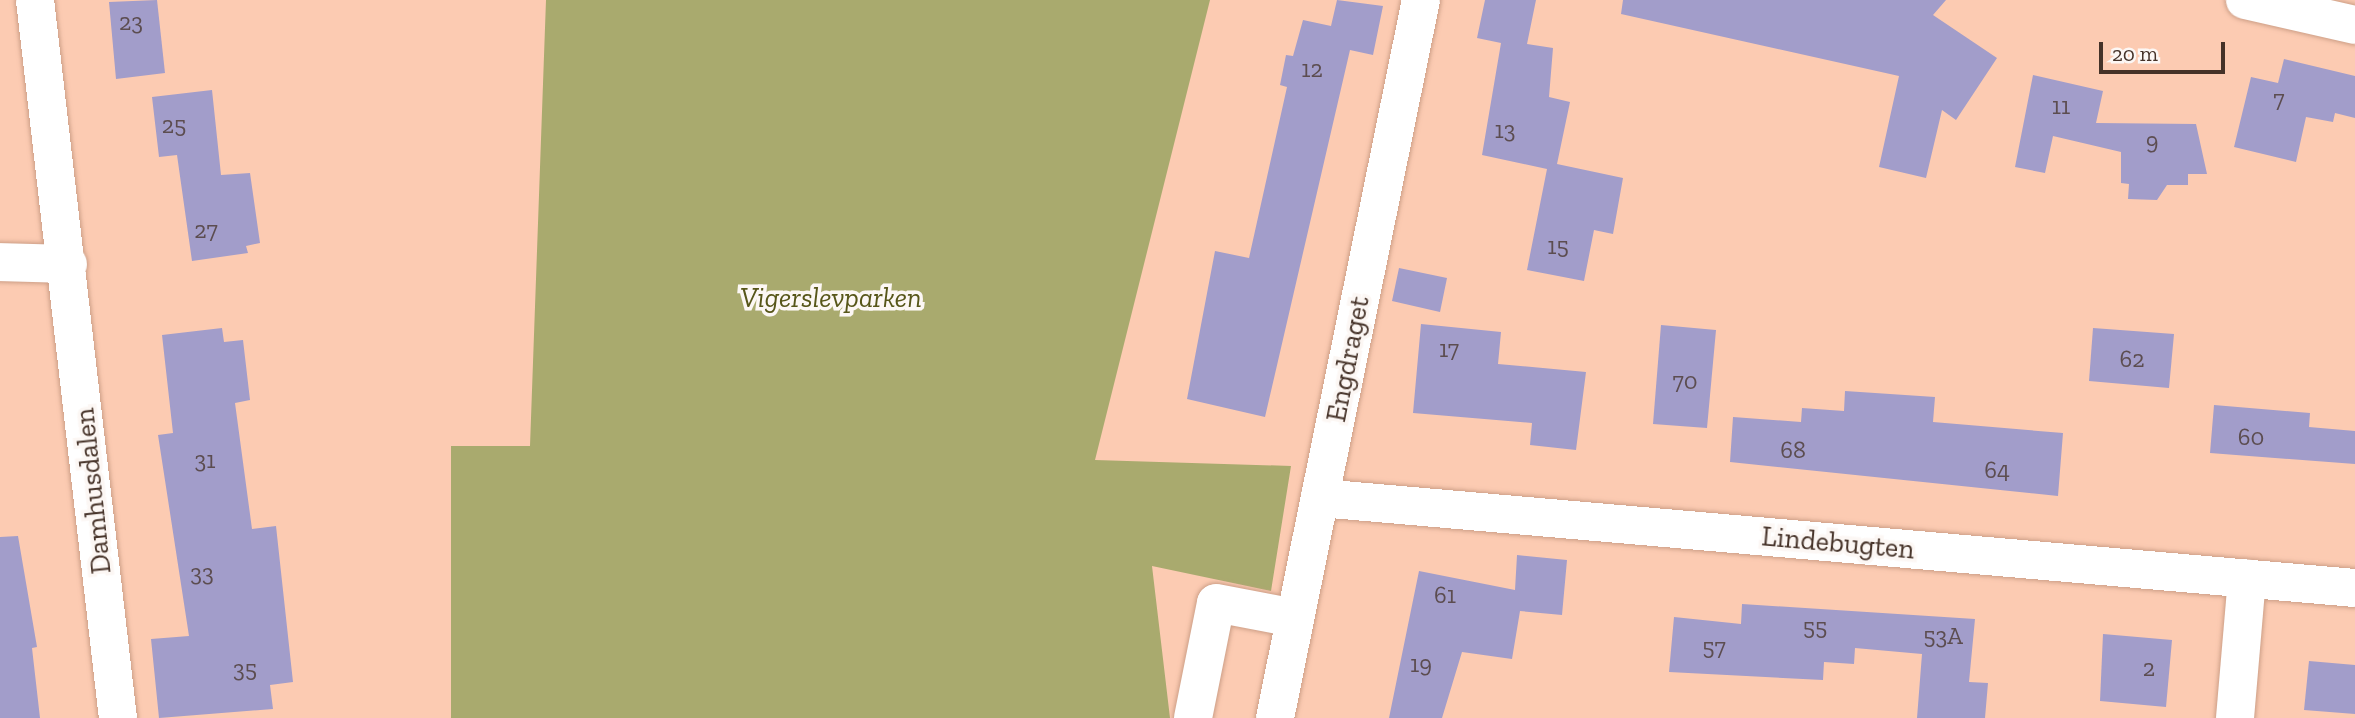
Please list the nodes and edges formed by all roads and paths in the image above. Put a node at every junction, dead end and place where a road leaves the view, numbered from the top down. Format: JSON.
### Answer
{"nodes":[{"id":1,"x":35,"y":0,"type":"edge"},
{"id":2,"x":1421,"y":0,"type":"edge"},
{"id":3,"x":2245,"y":0,"type":"edge"},
{"id":4,"x":2355,"y":25,"type":"edge"},
{"id":5,"x":0,"y":262,"type":"edge"},
{"id":6,"x":68,"y":264,"type":"junction"},
{"id":7,"x":1320,"y":498,"type":"junction"},
{"id":8,"x":2247,"y":579,"type":"junction"},
{"id":9,"x":2355,"y":588,"type":"edge"},
{"id":10,"x":1295,"y":618,"type":"junction"},
{"id":11,"x":118,"y":718,"type":"edge"},
{"id":12,"x":1193,"y":718,"type":"edge"},
{"id":13,"x":1275,"y":718,"type":"edge"},
{"id":14,"x":2235,"y":718,"type":"edge"}],
"edges":[{"from":1,"to":6,"type":"street","name":"Damhusdalen"},
{"from":2,"to":7,"type":"street","name":"Engdraget"},
{"from":3,"to":4,"type":"street"},
{"from":5,"to":6,"type":"street"},
{"from":6,"to":11,"type":"street","name":"Damhusdalen"},
{"from":7,"to":8,"type":"street","name":"Lindebugten"},
{"from":7,"to":10,"type":"street","name":"Engdraget"},
{"from":8,"to":9,"type":"street","name":"Lindebugten"},
{"from":8,"to":14,"type":"street"},
{"from":10,"to":12,"type":"street"},
{"from":10,"to":13,"type":"street","name":"Engdraget"}]}
